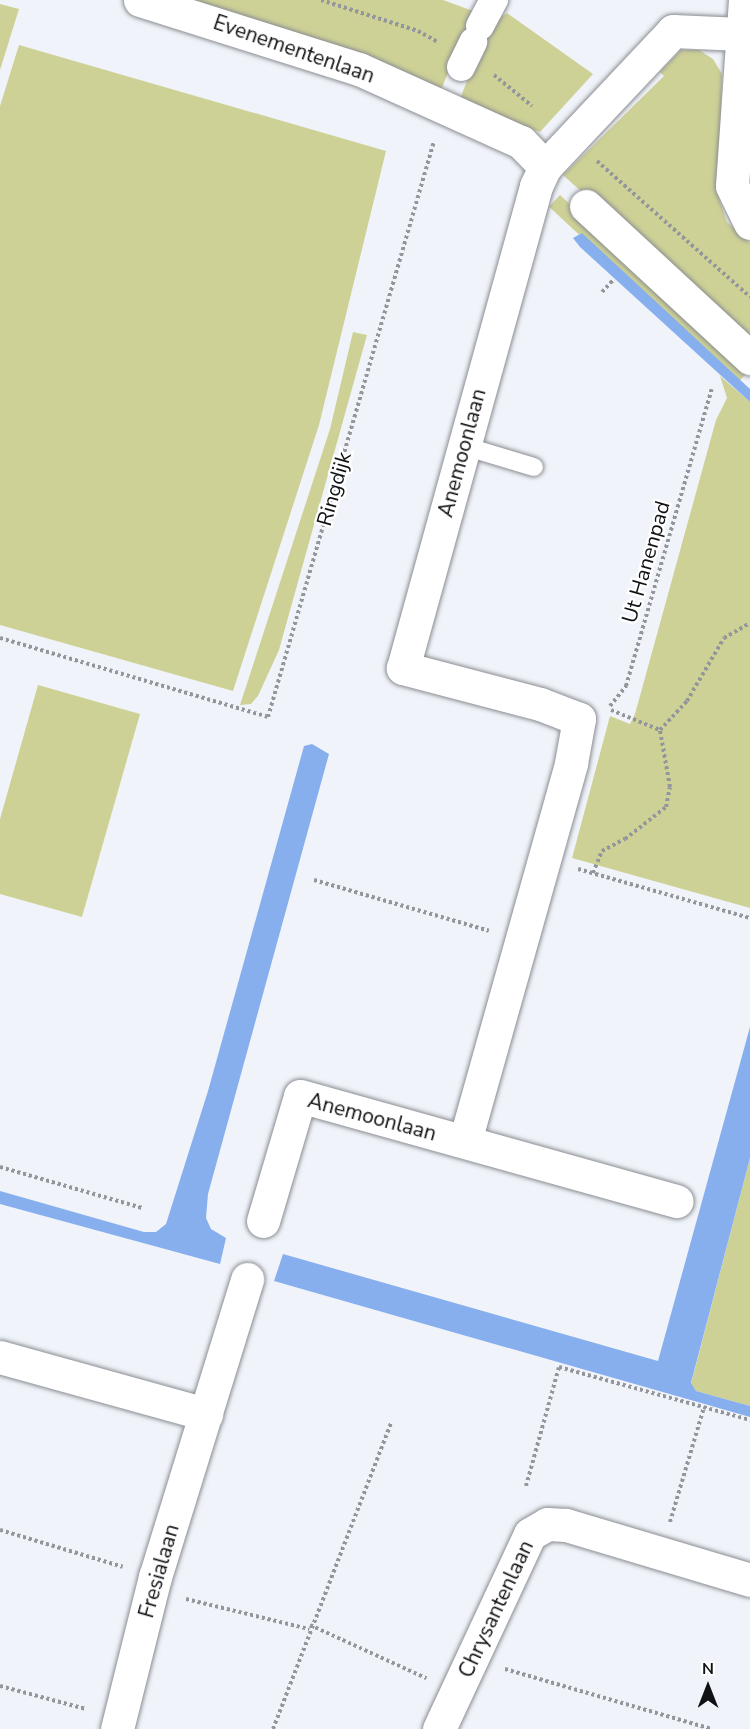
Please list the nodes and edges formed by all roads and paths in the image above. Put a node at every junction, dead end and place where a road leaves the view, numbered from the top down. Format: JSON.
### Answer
{"nodes":[{"id":1,"x":140,"y":0,"type":"edge"},
{"id":2,"x":494,"y":0,"type":"edge"},
{"id":3,"x":745,"y":0,"type":"edge"},
{"id":4,"x":741,"y":34,"type":"junction"},
{"id":5,"x":461,"y":67,"type":"dead end"},
{"id":6,"x":443,"y":108,"type":"junction"},
{"id":7,"x":545,"y":167,"type":"junction"},
{"id":8,"x":585,"y":206,"type":"dead end"},
{"id":9,"x":750,"y":223,"type":"edge"},
{"id":10,"x":750,"y":358,"type":"edge"},
{"id":11,"x":712,"y":388,"type":"dead end"},
{"id":12,"x":464,"y":446,"type":"junction"},
{"id":13,"x":534,"y":467,"type":"dead end"},
{"id":14,"x":750,"y":623,"type":"edge"},
{"id":15,"x":0,"y":638,"type":"edge"},
{"id":16,"x":660,"y":730,"type":"junction"},
{"id":17,"x":543,"y":859,"type":"junction"},
{"id":18,"x":593,"y":873,"type":"junction"},
{"id":19,"x":314,"y":880,"type":"dead end"},
{"id":20,"x":750,"y":918,"type":"edge"},
{"id":21,"x":520,"y":940,"type":"junction"},
{"id":22,"x":465,"y":1141,"type":"junction"},
{"id":23,"x":0,"y":1167,"type":"edge"},
{"id":24,"x":677,"y":1201,"type":"dead end"},
{"id":25,"x":142,"y":1208,"type":"dead end"},
{"id":26,"x":262,"y":1221,"type":"dead end"},
{"id":27,"x":247,"y":1280,"type":"dead end"},
{"id":28,"x":0,"y":1357,"type":"edge"},
{"id":29,"x":704,"y":1407,"type":"junction"},
{"id":30,"x":206,"y":1414,"type":"junction"},
{"id":31,"x":750,"y":1420,"type":"edge"},
{"id":32,"x":391,"y":1423,"type":"dead end"},
{"id":33,"x":526,"y":1486,"type":"dead end"},
{"id":34,"x":0,"y":1530,"type":"edge"},
{"id":35,"x":661,"y":1554,"type":"junction"},
{"id":36,"x":750,"y":1580,"type":"edge"},
{"id":37,"x":154,"y":1584,"type":"junction"},
{"id":38,"x":310,"y":1627,"type":"junction"},
{"id":39,"x":473,"y":1660,"type":"junction"},
{"id":40,"x":0,"y":1686,"type":"edge"},
{"id":41,"x":457,"y":1692,"type":"junction"},
{"id":42,"x":118,"y":1724,"type":"edge"},
{"id":43,"x":273,"y":1729,"type":"edge"},
{"id":44,"x":439,"y":1729,"type":"edge"},
{"id":45,"x":712,"y":1729,"type":"edge"}],
"edges":[{"from":1,"to":6,"type":"street","name":"Evenementenlaan"},
{"from":2,"to":5,"type":"street"},
{"from":3,"to":4,"type":"street"},
{"from":4,"to":7,"type":"street","name":"Anemoonlaan"},
{"from":4,"to":9,"type":"street"},
{"from":6,"to":7,"type":"street"},
{"from":6,"to":15,"type":"path","name":"Ringdijk"},
{"from":7,"to":12,"type":"street","name":"Anemoonlaan"},
{"from":8,"to":10,"type":"street"},
{"from":11,"to":16,"type":"path","name":"Ut Hanenpad"},
{"from":12,"to":13,"type":"lane"},
{"from":12,"to":17,"type":"street","name":"Anemoonlaan"},
{"from":14,"to":16,"type":"path"},
{"from":16,"to":18,"type":"path"},
{"from":17,"to":18,"type":"path"},
{"from":17,"to":21,"type":"street","name":"Anemoonlaan"},
{"from":18,"to":20,"type":"path"},
{"from":19,"to":21,"type":"path"},
{"from":21,"to":22,"type":"street","name":"Anemoonlaan"},
{"from":22,"to":24,"type":"street","name":"Anemoonlaan"},
{"from":22,"to":26,"type":"street","name":"Anemoonlaan"},
{"from":23,"to":25,"type":"path"},
{"from":27,"to":30,"type":"street","name":"Fresialaan"},
{"from":28,"to":30,"type":"street"},
{"from":29,"to":31,"type":"path"},
{"from":29,"to":33,"type":"path"},
{"from":29,"to":35,"type":"path"},
{"from":30,"to":37,"type":"street","name":"Fresialaan"},
{"from":32,"to":38,"type":"path"},
{"from":34,"to":37,"type":"path"},
{"from":35,"to":36,"type":"street","name":"Chrysantenlaan"},
{"from":35,"to":39,"type":"street","name":"Chrysantenlaan"},
{"from":37,"to":38,"type":"path"},
{"from":37,"to":42,"type":"street","name":"Fresialaan"},
{"from":38,"to":41,"type":"path"},
{"from":38,"to":43,"type":"path"},
{"from":39,"to":41,"type":"street","name":"Chrysantenlaan"},
{"from":39,"to":45,"type":"path"},
{"from":40,"to":42,"type":"path"},
{"from":41,"to":44,"type":"street","name":"Chrysantenlaan"}]}
